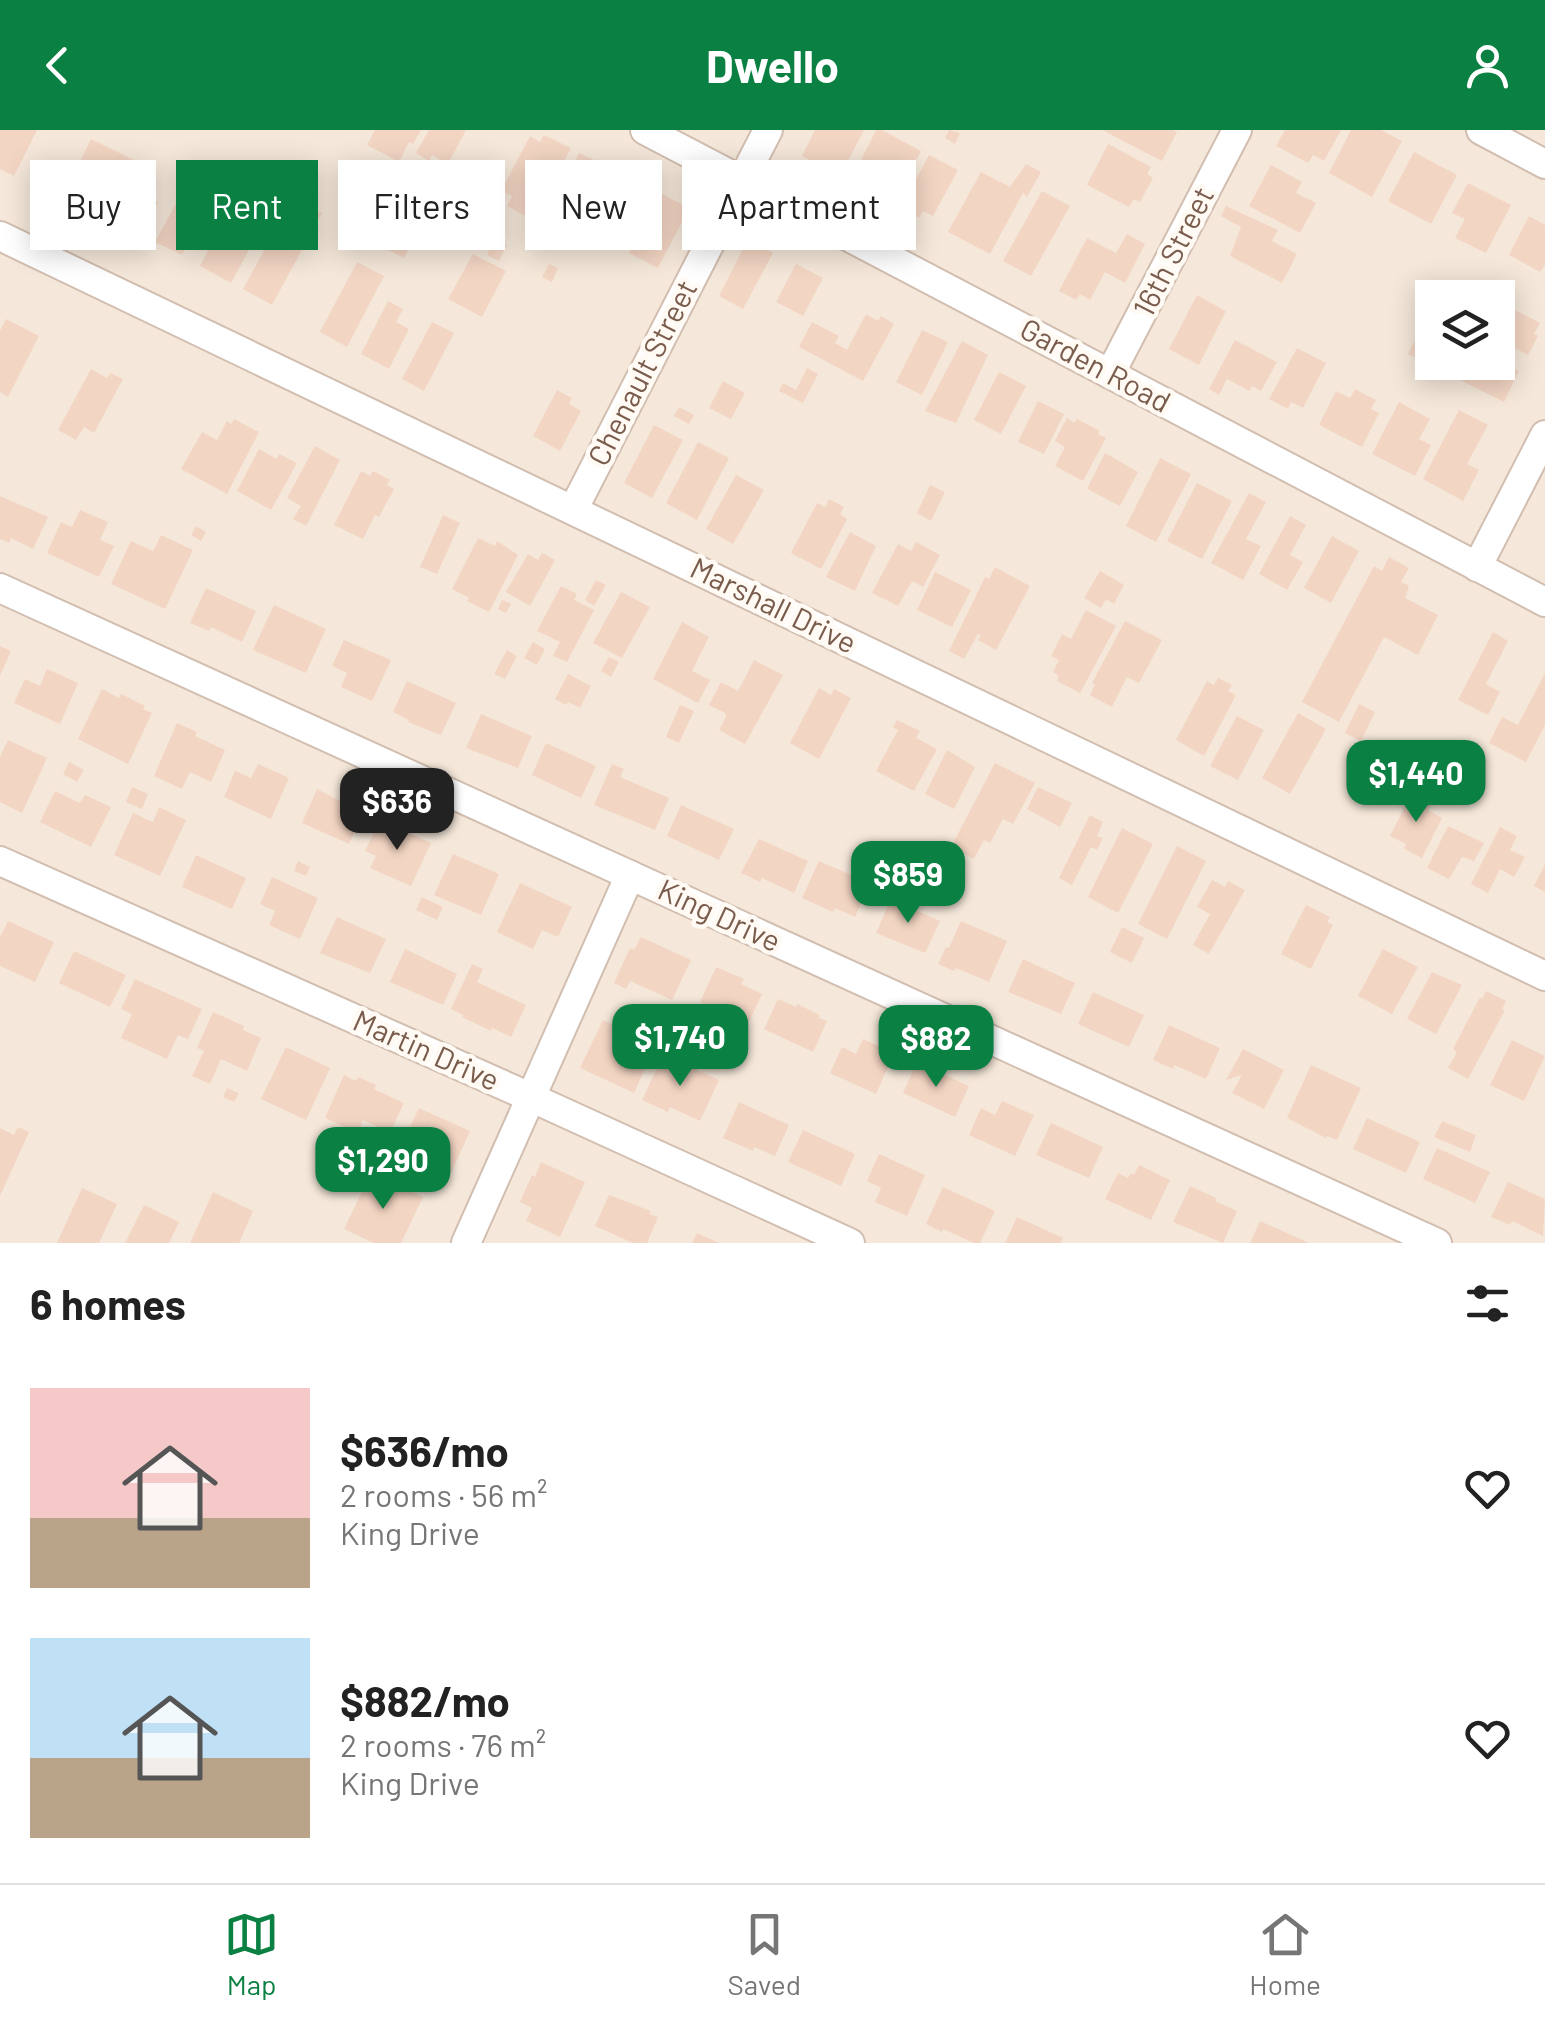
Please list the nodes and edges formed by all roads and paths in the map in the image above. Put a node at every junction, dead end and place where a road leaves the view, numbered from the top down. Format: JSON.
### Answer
{"nodes":[{"id":1,"x":645,"y":130,"type":"edge"},
{"id":2,"x":768,"y":130,"type":"edge"},
{"id":3,"x":1237,"y":130,"type":"edge"},
{"id":4,"x":1481,"y":130,"type":"edge"},
{"id":5,"x":703,"y":160,"type":"edge"},
{"id":6,"x":752,"y":160,"type":"edge"},
{"id":7,"x":1545,"y":164,"type":"edge"},
{"id":8,"x":0,"y":236,"type":"edge"},
{"id":9,"x":705,"y":250,"type":"edge"},
{"id":10,"x":874,"y":250,"type":"edge"},
{"id":11,"x":1110,"y":374,"type":"junction"},
{"id":12,"x":1545,"y":435,"type":"edge"},
{"id":13,"x":573,"y":510,"type":"junction"},
{"id":14,"x":1477,"y":567,"type":"junction"},
{"id":15,"x":0,"y":588,"type":"edge"},
{"id":16,"x":1545,"y":602,"type":"edge"},
{"id":17,"x":0,"y":861,"type":"edge"},
{"id":18,"x":630,"y":875,"type":"junction"},
{"id":19,"x":1545,"y":976,"type":"edge"},
{"id":20,"x":530,"y":1097,"type":"junction"},
{"id":21,"x":466,"y":1243,"type":"edge"},
{"id":22,"x":850,"y":1243,"type":"edge"},
{"id":23,"x":1438,"y":1243,"type":"edge"}],
"edges":[{"from":1,"to":5,"type":"street","name":"Garden Road"},
{"from":2,"to":6,"type":"street","name":"Chenault Street"},
{"from":3,"to":11,"type":"street","name":"16th Street"},
{"from":4,"to":7,"type":"street"},
{"from":8,"to":13,"type":"street","name":"Marshall Drive"},
{"from":9,"to":13,"type":"street","name":"Chenault Street"},
{"from":10,"to":11,"type":"street","name":"Garden Road"},
{"from":11,"to":14,"type":"street","name":"Garden Road"},
{"from":12,"to":14,"type":"street"},
{"from":13,"to":19,"type":"street","name":"Marshall Drive"},
{"from":14,"to":16,"type":"street","name":"Garden Road"},
{"from":15,"to":18,"type":"street","name":"King Drive"},
{"from":17,"to":20,"type":"street","name":"Martin Drive"},
{"from":18,"to":20,"type":"street"},
{"from":18,"to":23,"type":"street","name":"King Drive"},
{"from":20,"to":21,"type":"street"},
{"from":20,"to":22,"type":"street","name":"Martin Drive"}]}
